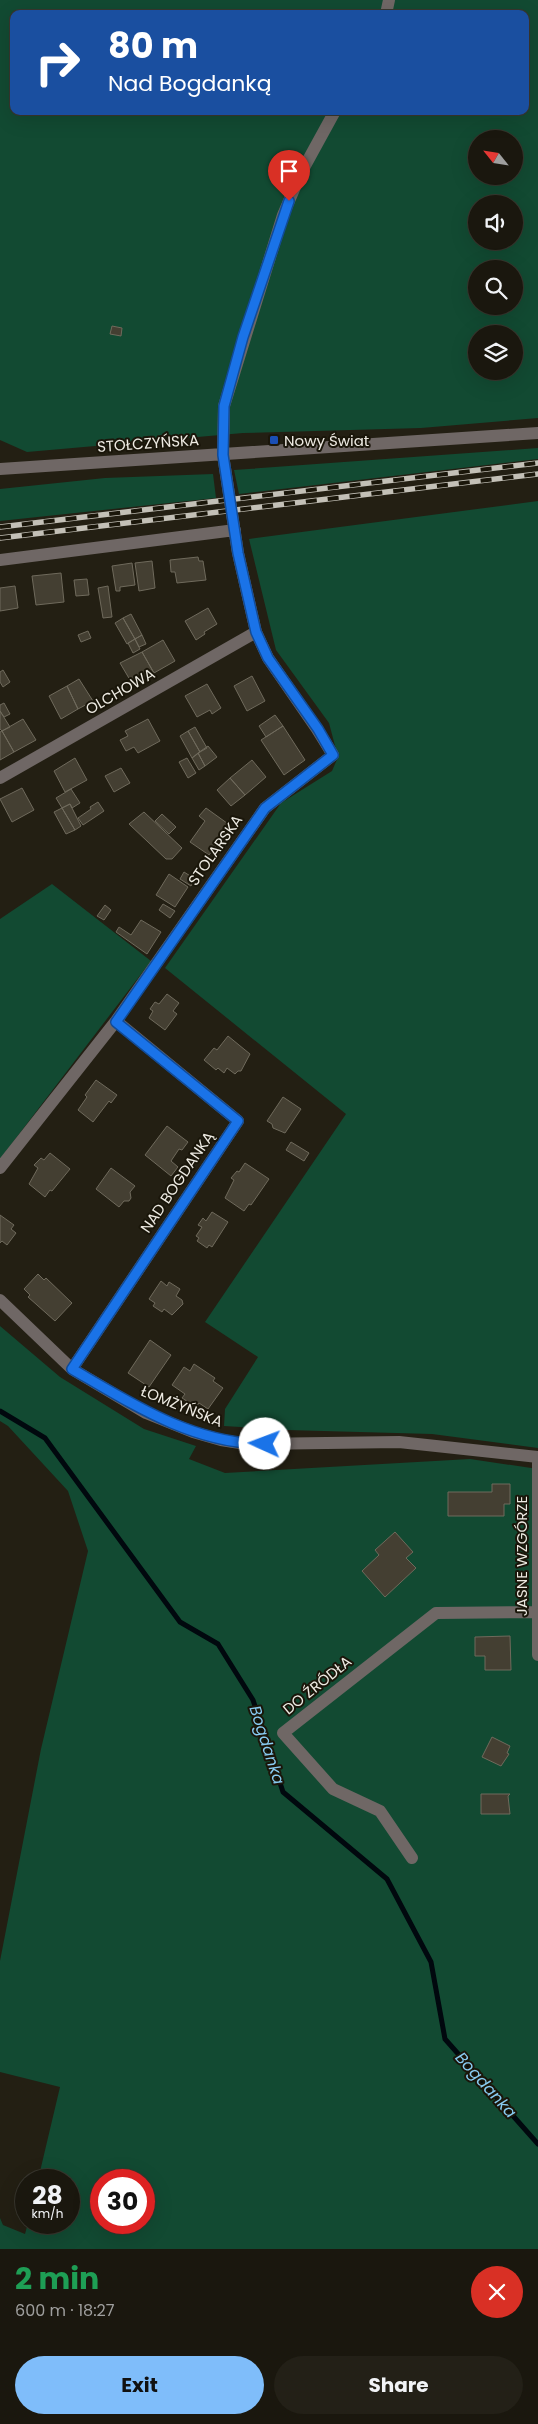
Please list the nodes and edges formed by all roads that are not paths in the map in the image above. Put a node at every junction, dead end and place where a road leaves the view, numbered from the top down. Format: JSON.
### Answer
{"nodes":[{"id":1,"x":333,"y":115,"type":"edge"},
{"id":2,"x":538,"y":433,"type":"edge"},
{"id":3,"x":223,"y":455,"type":"junction"},
{"id":4,"x":0,"y":469,"type":"edge"},
{"id":5,"x":235,"y":530,"type":"junction"},
{"id":6,"x":0,"y":560,"type":"edge"},
{"id":7,"x":256,"y":632,"type":"junction"},
{"id":8,"x":0,"y":778,"type":"edge"},
{"id":9,"x":116,"y":1022,"type":"junction"},
{"id":10,"x":0,"y":1168,"type":"edge"},
{"id":11,"x":0,"y":1300,"type":"edge"},
{"id":12,"x":72,"y":1369,"type":"junction"},
{"id":13,"x":538,"y":1458,"type":"edge"},
{"id":14,"x":537,"y":1612,"type":"edge"},
{"id":15,"x":538,"y":1655,"type":"edge"},
{"id":16,"x":412,"y":1858,"type":"dead end"}],
"edges":[{"from":1,"to":3,"type":"street","name":"STOLARSKA"},
{"from":2,"to":3,"type":"street","name":"STOŁCZYŃSKA"},
{"from":3,"to":4,"type":"street","name":"STOŁCZYŃSKA"},
{"from":3,"to":5,"type":"street","name":"STOLARSKA"},
{"from":5,"to":6,"type":"street"},
{"from":5,"to":7,"type":"street","name":"STOLARSKA"},
{"from":7,"to":8,"type":"street","name":"OLCHOWA"},
{"from":7,"to":9,"type":"street","name":"STOLARSKA"},
{"from":9,"to":10,"type":"street","name":"STOLARSKA"},
{"from":9,"to":12,"type":"street","name":"NAD BOGDANKĄ"},
{"from":11,"to":12,"type":"street","name":"ŁOMŻYŃSKA"},
{"from":12,"to":13,"type":"street","name":"ŁOMŻYŃSKA"},
{"from":13,"to":14,"type":"street","name":"JASNE WZGÓRZE"},
{"from":14,"to":15,"type":"street","name":"JASNE WZGÓRZE"},
{"from":14,"to":16,"type":"street","name":"DO ŹRÓDŁA"}]}
